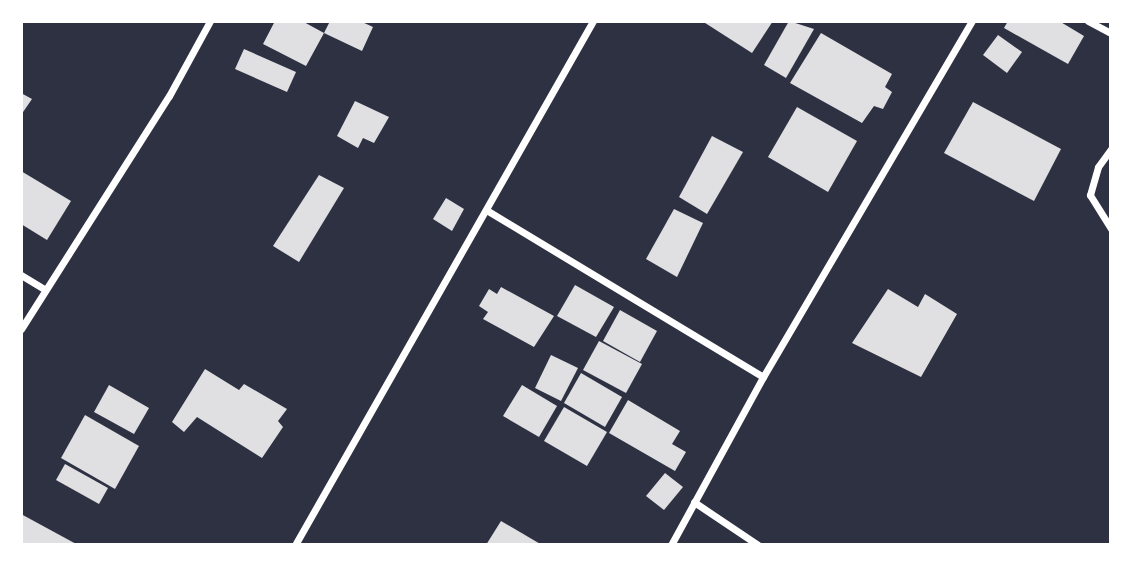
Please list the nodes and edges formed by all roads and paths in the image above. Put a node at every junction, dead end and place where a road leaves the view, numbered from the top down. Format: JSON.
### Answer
{"nodes":[{"id":1,"x":210,"y":21,"type":"edge"},
{"id":2,"x":593,"y":21,"type":"edge"},
{"id":3,"x":972,"y":21,"type":"edge"},
{"id":4,"x":1088,"y":21,"type":"edge"},
{"id":5,"x":1111,"y":33,"type":"edge"},
{"id":6,"x":1111,"y":149,"type":"edge"},
{"id":7,"x":488,"y":211,"type":"junction"},
{"id":8,"x":1111,"y":229,"type":"edge"},
{"id":9,"x":21,"y":275,"type":"edge"},
{"id":10,"x":44,"y":289,"type":"junction"},
{"id":11,"x":21,"y":329,"type":"edge"},
{"id":12,"x":763,"y":377,"type":"junction"},
{"id":13,"x":694,"y":502,"type":"junction"},
{"id":14,"x":295,"y":545,"type":"edge"},
{"id":15,"x":671,"y":545,"type":"edge"},
{"id":16,"x":758,"y":545,"type":"edge"}],
"edges":[{"from":1,"to":10,"type":"street"},
{"from":2,"to":7,"type":"street"},
{"from":3,"to":12,"type":"street"},
{"from":4,"to":5,"type":"street"},
{"from":6,"to":8,"type":"street"},
{"from":7,"to":12,"type":"street"},
{"from":7,"to":14,"type":"street"},
{"from":9,"to":10,"type":"street"},
{"from":10,"to":11,"type":"street"},
{"from":12,"to":13,"type":"street"},
{"from":13,"to":15,"type":"street"},
{"from":13,"to":16,"type":"street"}]}
